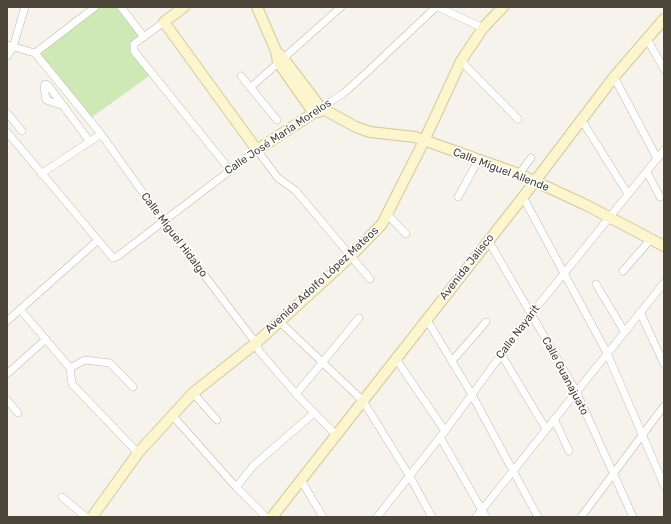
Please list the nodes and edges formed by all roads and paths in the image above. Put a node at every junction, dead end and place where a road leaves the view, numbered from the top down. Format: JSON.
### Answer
{"nodes":[{"id":1,"x":25,"y":7,"type":"edge"},
{"id":2,"x":95,"y":7,"type":"edge"},
{"id":3,"x":121,"y":7,"type":"edge"},
{"id":4,"x":184,"y":7,"type":"edge"},
{"id":5,"x":257,"y":7,"type":"edge"},
{"id":6,"x":341,"y":7,"type":"edge"},
{"id":7,"x":437,"y":7,"type":"edge"},
{"id":8,"x":502,"y":7,"type":"edge"},
{"id":9,"x":664,"y":19,"type":"edge"},
{"id":10,"x":164,"y":22,"type":"junction"},
{"id":11,"x":484,"y":28,"type":"junction"},
{"id":12,"x":144,"y":37,"type":"junction"},
{"id":13,"x":647,"y":39,"type":"junction"},
{"id":14,"x":10,"y":46,"type":"edge"},
{"id":15,"x":35,"y":54,"type":"junction"},
{"id":16,"x":7,"y":56,"type":"edge"},
{"id":17,"x":279,"y":57,"type":"junction"},
{"id":18,"x":461,"y":61,"type":"junction"},
{"id":19,"x":664,"y":69,"type":"edge"},
{"id":20,"x":241,"y":76,"type":"dead end"},
{"id":21,"x":614,"y":77,"type":"junction"},
{"id":22,"x":250,"y":88,"type":"junction"},
{"id":23,"x":64,"y":106,"type":"dead end"},
{"id":24,"x":317,"y":110,"type":"junction"},
{"id":25,"x":7,"y":113,"type":"edge"},
{"id":26,"x":518,"y":119,"type":"dead end"},
{"id":27,"x":581,"y":119,"type":"junction"},
{"id":28,"x":277,"y":120,"type":"dead end"},
{"id":29,"x":22,"y":131,"type":"dead end"},
{"id":30,"x":7,"y":132,"type":"edge"},
{"id":31,"x":101,"y":134,"type":"junction"},
{"id":32,"x":424,"y":141,"type":"junction"},
{"id":33,"x":90,"y":142,"type":"junction"},
{"id":34,"x":257,"y":150,"type":"junction"},
{"id":35,"x":664,"y":150,"type":"edge"},
{"id":36,"x":531,"y":158,"type":"dead end"},
{"id":37,"x":657,"y":158,"type":"junction"},
{"id":38,"x":478,"y":161,"type":"junction"},
{"id":39,"x":230,"y":170,"type":"junction"},
{"id":40,"x":647,"y":172,"type":"junction"},
{"id":41,"x":41,"y":174,"type":"junction"},
{"id":42,"x":519,"y":174,"type":"junction"},
{"id":43,"x":535,"y":181,"type":"junction"},
{"id":44,"x":628,"y":194,"type":"junction"},
{"id":45,"x":458,"y":197,"type":"dead end"},
{"id":46,"x":523,"y":197,"type":"junction"},
{"id":47,"x":660,"y":197,"type":"dead end"},
{"id":48,"x":387,"y":214,"type":"junction"},
{"id":49,"x":609,"y":218,"type":"junction"},
{"id":50,"x":163,"y":221,"type":"junction"},
{"id":51,"x":406,"y":234,"type":"dead end"},
{"id":52,"x":651,"y":239,"type":"junction"},
{"id":53,"x":488,"y":240,"type":"junction"},
{"id":54,"x":97,"y":241,"type":"junction"},
{"id":55,"x":664,"y":246,"type":"edge"},
{"id":56,"x":350,"y":257,"type":"junction"},
{"id":57,"x":623,"y":271,"type":"dead end"},
{"id":58,"x":565,"y":273,"type":"junction"},
{"id":59,"x":370,"y":279,"type":"dead end"},
{"id":60,"x":664,"y":283,"type":"edge"},
{"id":61,"x":596,"y":284,"type":"dead end"},
{"id":62,"x":20,"y":309,"type":"junction"},
{"id":63,"x":640,"y":312,"type":"junction"},
{"id":64,"x":532,"y":313,"type":"junction"},
{"id":65,"x":359,"y":318,"type":"dead end"},
{"id":66,"x":426,"y":320,"type":"junction"},
{"id":67,"x":7,"y":321,"type":"edge"},
{"id":68,"x":279,"y":321,"type":"junction"},
{"id":69,"x":486,"y":322,"type":"dead end"},
{"id":70,"x":624,"y":331,"type":"junction"},
{"id":71,"x":46,"y":339,"type":"junction"},
{"id":72,"x":256,"y":343,"type":"junction"},
{"id":73,"x":607,"y":353,"type":"junction"},
{"id":74,"x":501,"y":354,"type":"junction"},
{"id":75,"x":396,"y":359,"type":"junction"},
{"id":76,"x":452,"y":361,"type":"junction"},
{"id":77,"x":322,"y":363,"type":"junction"},
{"id":78,"x":664,"y":364,"type":"edge"},
{"id":79,"x":70,"y":368,"type":"junction"},
{"id":80,"x":7,"y":374,"type":"edge"},
{"id":81,"x":133,"y":387,"type":"dead end"},
{"id":82,"x":576,"y":391,"type":"junction"},
{"id":83,"x":193,"y":393,"type":"junction"},
{"id":84,"x":471,"y":393,"type":"junction"},
{"id":85,"x":296,"y":394,"type":"junction"},
{"id":86,"x":7,"y":400,"type":"edge"},
{"id":87,"x":363,"y":401,"type":"junction"},
{"id":88,"x":664,"y":406,"type":"edge"},
{"id":89,"x":18,"y":413,"type":"dead end"},
{"id":90,"x":314,"y":414,"type":"junction"},
{"id":91,"x":172,"y":415,"type":"junction"},
{"id":92,"x":554,"y":419,"type":"junction"},
{"id":93,"x":217,"y":420,"type":"dead end"},
{"id":94,"x":546,"y":429,"type":"junction"},
{"id":95,"x":443,"y":434,"type":"junction"},
{"id":96,"x":643,"y":434,"type":"junction"},
{"id":97,"x":336,"y":435,"type":"junction"},
{"id":98,"x":569,"y":450,"type":"dead end"},
{"id":99,"x":138,"y":453,"type":"junction"},
{"id":100,"x":514,"y":469,"type":"junction"},
{"id":101,"x":613,"y":474,"type":"junction"},
{"id":102,"x":410,"y":475,"type":"junction"},
{"id":103,"x":301,"y":480,"type":"junction"},
{"id":104,"x":664,"y":486,"type":"edge"},
{"id":105,"x":236,"y":487,"type":"junction"},
{"id":106,"x":62,"y":497,"type":"dead end"},
{"id":107,"x":482,"y":509,"type":"junction"},
{"id":108,"x":582,"y":516,"type":"edge"},
{"id":109,"x":86,"y":517,"type":"edge"},
{"id":110,"x":92,"y":517,"type":"edge"},
{"id":111,"x":272,"y":517,"type":"edge"},
{"id":112,"x":323,"y":517,"type":"edge"},
{"id":113,"x":377,"y":517,"type":"edge"},
{"id":114,"x":432,"y":517,"type":"edge"},
{"id":115,"x":476,"y":517,"type":"edge"},
{"id":116,"x":486,"y":517,"type":"edge"},
{"id":117,"x":538,"y":517,"type":"edge"},
{"id":118,"x":633,"y":517,"type":"edge"}],
"edges":[{"from":1,"to":14,"type":"street"},
{"from":2,"to":15,"type":"street"},
{"from":3,"to":12,"type":"street"},
{"from":4,"to":10,"type":"main road"},
{"from":5,"to":17,"type":"main road"},
{"from":6,"to":17,"type":"street"},
{"from":7,"to":11,"type":"street","name":"Calle José María Morelos"},
{"from":7,"to":24,"type":"street","name":"Calle José María Morelos"},
{"from":8,"to":11,"type":"main road","name":"Avenida Adolfo López Mateos"},
{"from":9,"to":13,"type":"main road","name":"Avenida Jalisco"},
{"from":10,"to":12,"type":"street"},
{"from":10,"to":34,"type":"main road"},
{"from":11,"to":18,"type":"main road","name":"Avenida Adolfo López Mateos"},
{"from":12,"to":39,"type":"street"},
{"from":13,"to":19,"type":"street"},
{"from":13,"to":21,"type":"main road","name":"Avenida Jalisco"},
{"from":14,"to":15,"type":"street"},
{"from":14,"to":16,"type":"street"},
{"from":15,"to":31,"type":"street","name":"Calle Miguel Hidalgo"},
{"from":17,"to":22,"type":"street"},
{"from":17,"to":24,"type":"main road"},
{"from":18,"to":26,"type":"street"},
{"from":18,"to":32,"type":"main road","name":"Avenida Adolfo López Mateos"},
{"from":20,"to":22,"type":"street"},
{"from":21,"to":27,"type":"main road","name":"Avenida Jalisco"},
{"from":21,"to":37,"type":"street"},
{"from":22,"to":28,"type":"street"},
{"from":23,"to":33,"type":"street"},
{"from":24,"to":32,"type":"main road","name":"Calle Miguel Allende"},
{"from":24,"to":34,"type":"main road","name":"Calle José María Morelos"},
{"from":25,"to":29,"type":"street"},
{"from":27,"to":43,"type":"main road","name":"Avenida Jalisco"},
{"from":27,"to":44,"type":"street"},
{"from":30,"to":41,"type":"street"},
{"from":31,"to":33,"type":"street"},
{"from":31,"to":50,"type":"street","name":"Calle Miguel Hidalgo"},
{"from":32,"to":38,"type":"main road","name":"Calle Miguel Allende"},
{"from":32,"to":48,"type":"main road","name":"Avenida Adolfo López Mateos"},
{"from":33,"to":41,"type":"street"},
{"from":34,"to":39,"type":"street","name":"Calle José María Morelos"},
{"from":34,"to":56,"type":"street"},
{"from":35,"to":37,"type":"street","name":"Calle Nayarit"},
{"from":36,"to":42,"type":"street"},
{"from":37,"to":40,"type":"street","name":"Calle Nayarit"},
{"from":38,"to":42,"type":"main road","name":"Calle Miguel Allende"},
{"from":38,"to":45,"type":"street"},
{"from":39,"to":50,"type":"street","name":"Calle José María Morelos"},
{"from":40,"to":44,"type":"street","name":"Calle Nayarit"},
{"from":40,"to":47,"type":"street"},
{"from":41,"to":54,"type":"street"},
{"from":42,"to":43,"type":"main road","name":"Calle Miguel Allende"},
{"from":43,"to":46,"type":"main road","name":"Avenida Jalisco"},
{"from":43,"to":49,"type":"main road","name":"Calle Miguel Allende"},
{"from":44,"to":49,"type":"street","name":"Calle Nayarit"},
{"from":46,"to":53,"type":"main road","name":"Avenida Jalisco"},
{"from":46,"to":58,"type":"street"},
{"from":48,"to":51,"type":"street"},
{"from":48,"to":56,"type":"main road","name":"Avenida Adolfo López Mateos"},
{"from":49,"to":52,"type":"main road","name":"Calle Miguel Allende"},
{"from":49,"to":58,"type":"street","name":"Calle Nayarit"},
{"from":50,"to":54,"type":"street","name":"Calle José María Morelos"},
{"from":50,"to":72,"type":"street","name":"Calle Miguel Hidalgo"},
{"from":52,"to":55,"type":"main road","name":"Calle Miguel Allende"},
{"from":52,"to":57,"type":"street"},
{"from":53,"to":64,"type":"street","name":"Calle Guanajuato"},
{"from":53,"to":66,"type":"main road","name":"Avenida Jalisco"},
{"from":54,"to":62,"type":"street"},
{"from":56,"to":59,"type":"street"},
{"from":56,"to":68,"type":"main road","name":"Avenida Adolfo López Mateos"},
{"from":58,"to":64,"type":"street","name":"Calle Nayarit"},
{"from":58,"to":73,"type":"street"},
{"from":60,"to":63,"type":"street"},
{"from":61,"to":70,"type":"street"},
{"from":62,"to":67,"type":"street"},
{"from":62,"to":71,"type":"street"},
{"from":63,"to":70,"type":"street"},
{"from":63,"to":78,"type":"street"},
{"from":64,"to":74,"type":"street","name":"Calle Nayarit"},
{"from":64,"to":82,"type":"street","name":"Calle Guanajuato"},
{"from":65,"to":77,"type":"street"},
{"from":66,"to":75,"type":"main road","name":"Avenida Jalisco"},
{"from":66,"to":76,"type":"street"},
{"from":68,"to":72,"type":"main road","name":"Avenida Adolfo López Mateos"},
{"from":68,"to":77,"type":"street"},
{"from":69,"to":76,"type":"street"},
{"from":70,"to":73,"type":"street"},
{"from":71,"to":79,"type":"street"},
{"from":71,"to":80,"type":"street"},
{"from":72,"to":83,"type":"main road","name":"Avenida Adolfo López Mateos"},
{"from":72,"to":85,"type":"street","name":"Calle Miguel Hidalgo"},
{"from":73,"to":82,"type":"street"},
{"from":73,"to":96,"type":"street"},
{"from":74,"to":84,"type":"street","name":"Calle Nayarit"},
{"from":74,"to":94,"type":"street"},
{"from":75,"to":87,"type":"main road","name":"Avenida Jalisco"},
{"from":75,"to":95,"type":"street"},
{"from":76,"to":84,"type":"street"},
{"from":77,"to":85,"type":"street"},
{"from":77,"to":87,"type":"street"},
{"from":79,"to":81,"type":"street"},
{"from":79,"to":99,"type":"street"},
{"from":82,"to":92,"type":"street"},
{"from":82,"to":101,"type":"street","name":"Calle Guanajuato"},
{"from":83,"to":91,"type":"main road","name":"Avenida Adolfo López Mateos"},
{"from":83,"to":93,"type":"street"},
{"from":84,"to":95,"type":"street","name":"Calle Nayarit"},
{"from":84,"to":100,"type":"street"},
{"from":85,"to":90,"type":"street","name":"Calle Miguel Hidalgo"},
{"from":86,"to":89,"type":"street"},
{"from":87,"to":97,"type":"main road","name":"Avenida Jalisco"},
{"from":87,"to":102,"type":"street"},
{"from":88,"to":96,"type":"street"},
{"from":90,"to":97,"type":"street","name":"Calle Miguel Hidalgo"},
{"from":90,"to":105,"type":"street"},
{"from":91,"to":99,"type":"main road","name":"Avenida Adolfo López Mateos"},
{"from":91,"to":105,"type":"street"},
{"from":92,"to":94,"type":"street"},
{"from":92,"to":98,"type":"street"},
{"from":94,"to":100,"type":"street"},
{"from":95,"to":102,"type":"street","name":"Calle Nayarit"},
{"from":95,"to":107,"type":"street"},
{"from":96,"to":101,"type":"street"},
{"from":96,"to":104,"type":"street"},
{"from":97,"to":103,"type":"main road","name":"Avenida Jalisco"},
{"from":99,"to":110,"type":"main road","name":"Avenida Adolfo López Mateos"},
{"from":100,"to":107,"type":"street"},
{"from":100,"to":117,"type":"street"},
{"from":101,"to":108,"type":"street"},
{"from":101,"to":118,"type":"street","name":"Calle Guanajuato"},
{"from":102,"to":113,"type":"street","name":"Calle Nayarit"},
{"from":102,"to":114,"type":"street"},
{"from":103,"to":111,"type":"main road","name":"Avenida Jalisco"},
{"from":103,"to":112,"type":"street"},
{"from":105,"to":111,"type":"street"},
{"from":106,"to":109,"type":"street"},
{"from":107,"to":115,"type":"street"},
{"from":107,"to":116,"type":"street"}]}
